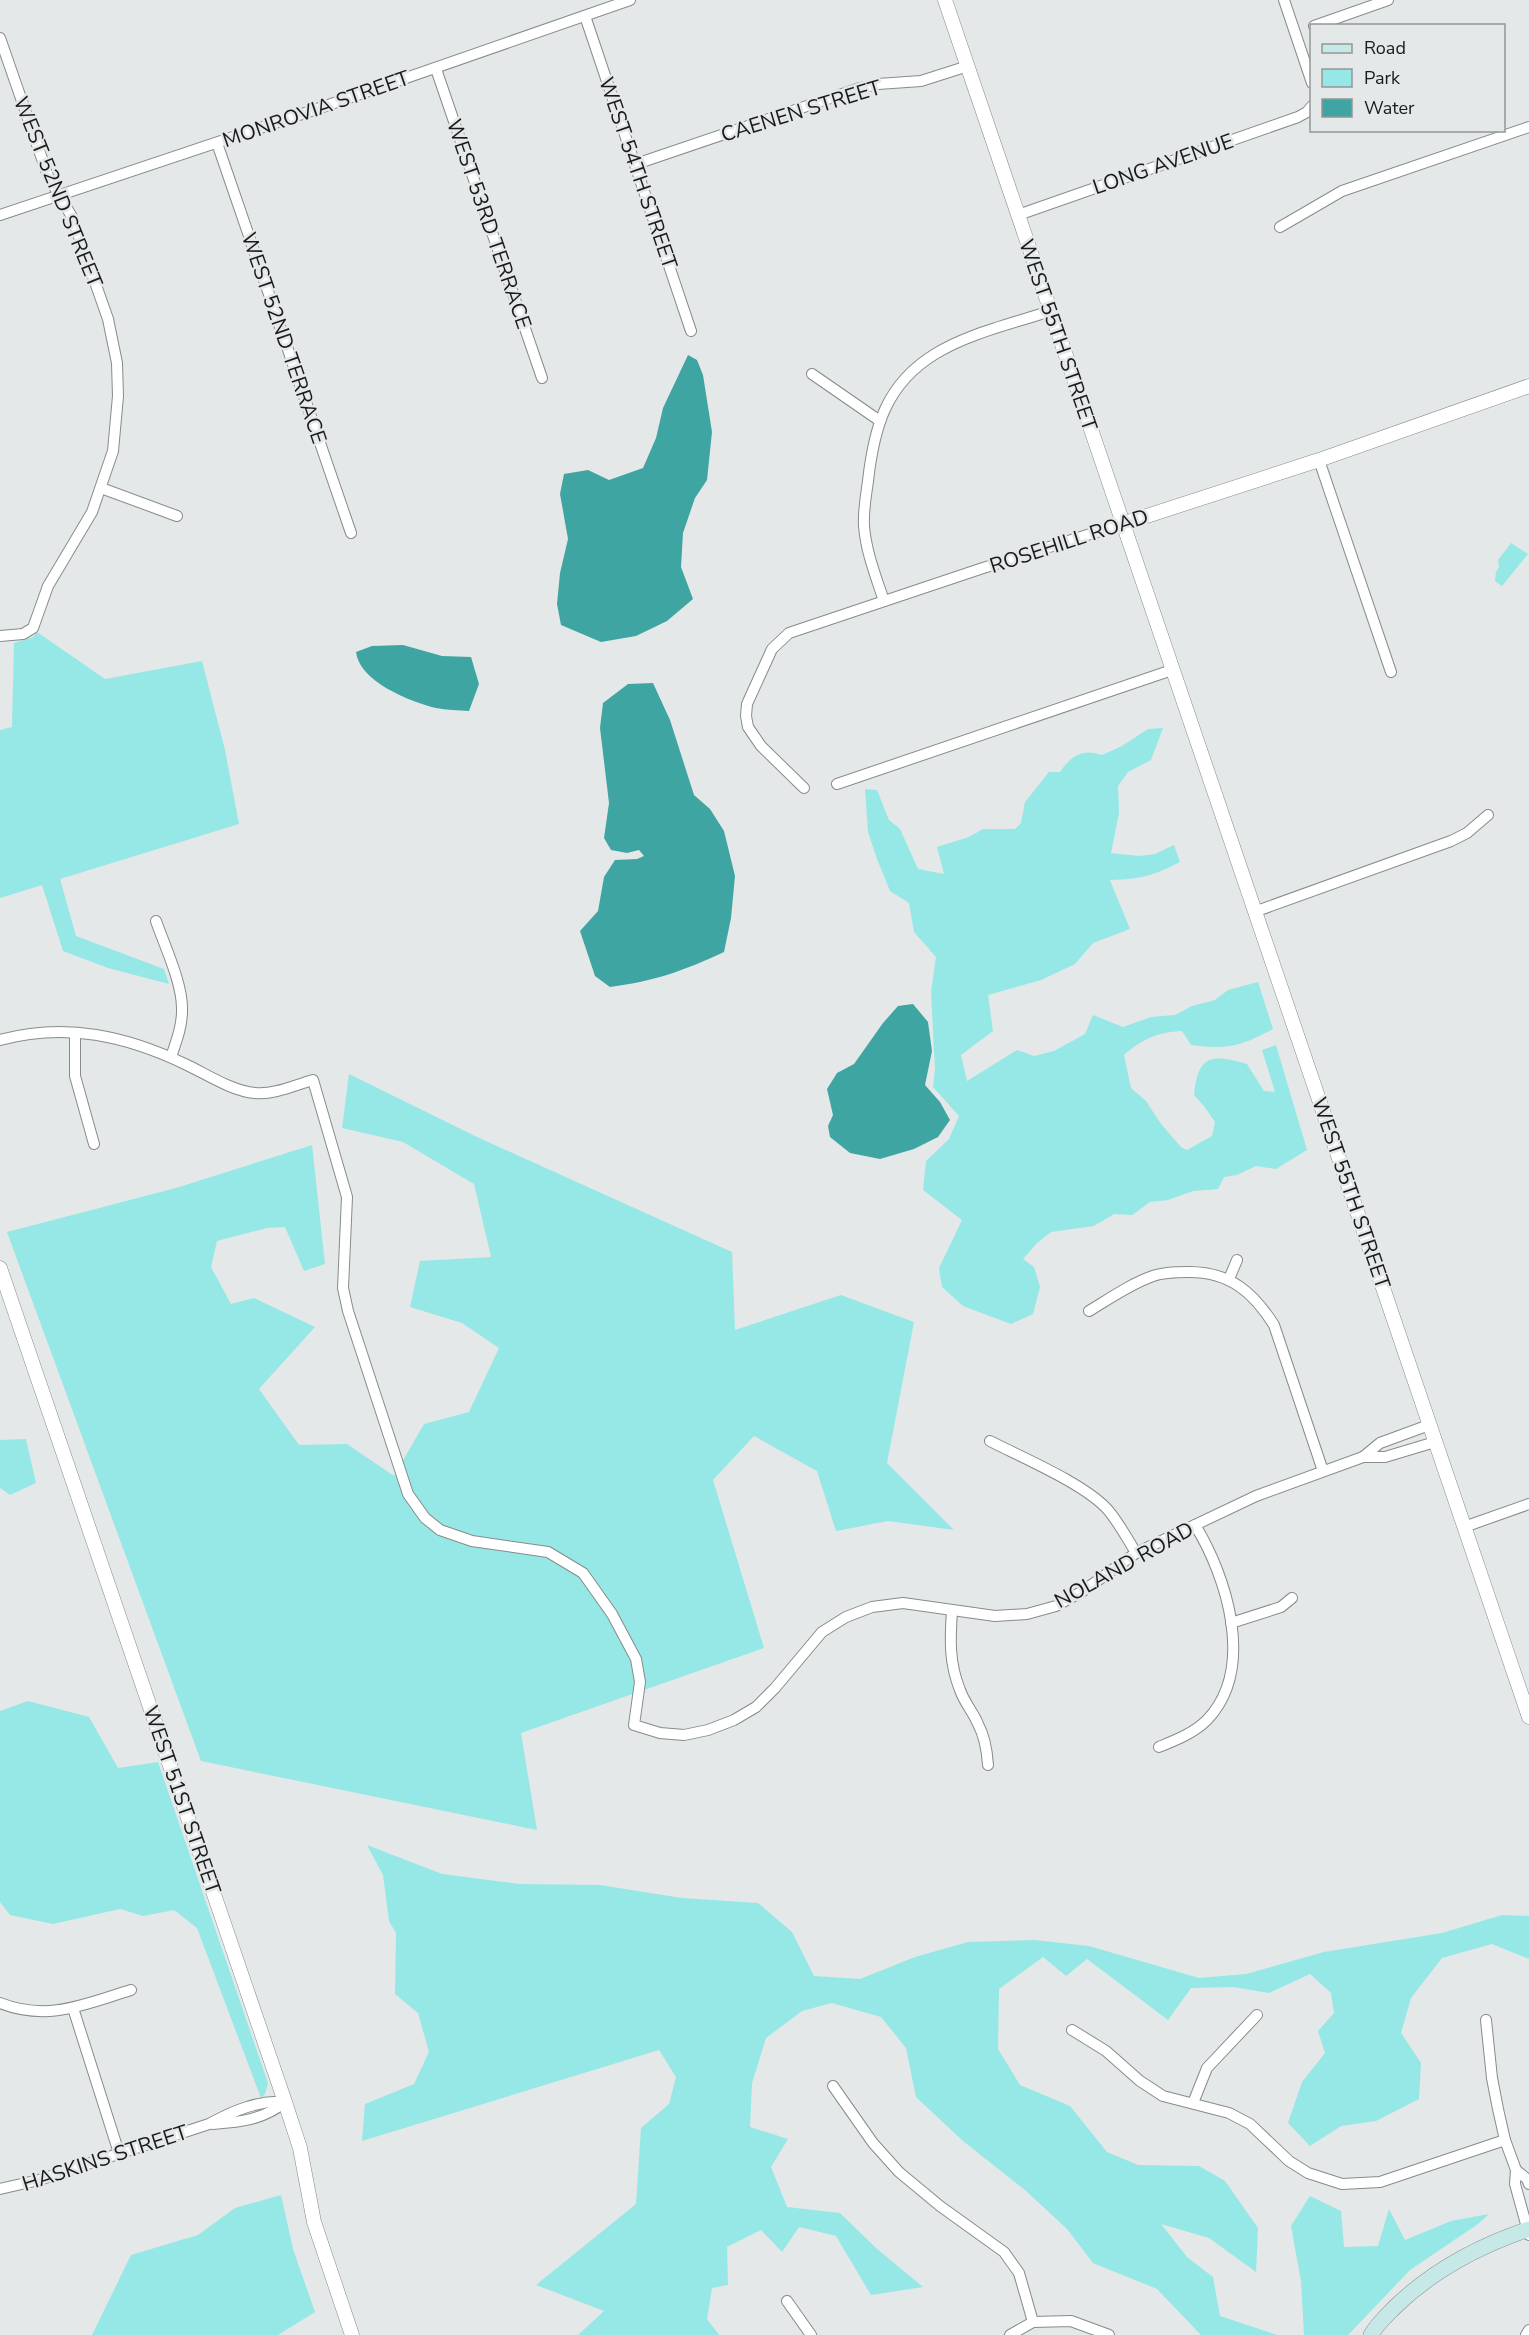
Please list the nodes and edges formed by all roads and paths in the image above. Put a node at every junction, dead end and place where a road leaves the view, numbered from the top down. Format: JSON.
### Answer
{"nodes":[{"id":1,"x":630,"y":0,"type":"edge"},
{"id":2,"x":945,"y":0,"type":"edge"},
{"id":3,"x":1284,"y":0,"type":"edge"},
{"id":4,"x":1388,"y":0,"type":"edge"},
{"id":5,"x":585,"y":16,"type":"junction"},
{"id":6,"x":1319,"y":24,"type":"edge"},
{"id":7,"x":1310,"y":27,"type":"edge"},
{"id":8,"x":1294,"y":32,"type":"junction"},
{"id":9,"x":1,"y":43,"type":"edge"},
{"id":10,"x":968,"y":66,"type":"junction"},
{"id":11,"x":436,"y":69,"type":"junction"},
{"id":12,"x":1310,"y":80,"type":"edge"},
{"id":13,"x":1309,"y":109,"type":"edge"},
{"id":14,"x":1529,"y":127,"type":"edge"},
{"id":15,"x":218,"y":142,"type":"junction"},
{"id":16,"x":636,"y":164,"type":"junction"},
{"id":17,"x":59,"y":195,"type":"junction"},
{"id":18,"x":1018,"y":214,"type":"junction"},
{"id":19,"x":0,"y":215,"type":"edge"},
{"id":20,"x":1280,"y":227,"type":"dead end"},
{"id":21,"x":1050,"y":311,"type":"junction"},
{"id":22,"x":692,"y":331,"type":"dead end"},
{"id":23,"x":812,"y":374,"type":"dead end"},
{"id":24,"x":542,"y":378,"type":"dead end"},
{"id":25,"x":1529,"y":386,"type":"edge"},
{"id":26,"x":880,"y":421,"type":"junction"},
{"id":27,"x":1318,"y":460,"type":"junction"},
{"id":28,"x":101,"y":488,"type":"junction"},
{"id":29,"x":177,"y":516,"type":"dead end"},
{"id":30,"x":1122,"y":524,"type":"junction"},
{"id":31,"x":351,"y":533,"type":"dead end"},
{"id":32,"x":884,"y":601,"type":"junction"},
{"id":33,"x":0,"y":636,"type":"edge"},
{"id":34,"x":1172,"y":670,"type":"junction"},
{"id":35,"x":1391,"y":672,"type":"dead end"},
{"id":36,"x":837,"y":784,"type":"dead end"},
{"id":37,"x":804,"y":788,"type":"dead end"},
{"id":38,"x":1488,"y":815,"type":"dead end"},
{"id":39,"x":1254,"y":912,"type":"junction"},
{"id":40,"x":156,"y":921,"type":"dead end"},
{"id":41,"x":75,"y":1033,"type":"junction"},
{"id":42,"x":0,"y":1040,"type":"edge"},
{"id":43,"x":171,"y":1057,"type":"junction"},
{"id":44,"x":94,"y":1144,"type":"dead end"},
{"id":45,"x":1237,"y":1260,"type":"dead end"},
{"id":46,"x":0,"y":1268,"type":"edge"},
{"id":47,"x":1229,"y":1279,"type":"junction"},
{"id":48,"x":1089,"y":1311,"type":"dead end"},
{"id":49,"x":1430,"y":1425,"type":"junction"},
{"id":50,"x":990,"y":1441,"type":"dead end"},
{"id":51,"x":1435,"y":1442,"type":"junction"},
{"id":52,"x":1363,"y":1457,"type":"junction"},
{"id":53,"x":1323,"y":1471,"type":"junction"},
{"id":54,"x":1529,"y":1504,"type":"edge"},
{"id":55,"x":1195,"y":1525,"type":"junction"},
{"id":56,"x":1464,"y":1527,"type":"junction"},
{"id":57,"x":1136,"y":1553,"type":"junction"},
{"id":58,"x":1292,"y":1599,"type":"dead end"},
{"id":59,"x":952,"y":1611,"type":"junction"},
{"id":60,"x":1231,"y":1623,"type":"junction"},
{"id":61,"x":1529,"y":1717,"type":"edge"},
{"id":62,"x":1159,"y":1747,"type":"dead end"},
{"id":63,"x":988,"y":1765,"type":"dead end"},
{"id":64,"x":131,"y":1990,"type":"dead end"},
{"id":65,"x":0,"y":2003,"type":"edge"},
{"id":66,"x":73,"y":2008,"type":"junction"},
{"id":67,"x":1257,"y":2015,"type":"dead end"},
{"id":68,"x":1486,"y":2020,"type":"dead end"},
{"id":69,"x":1072,"y":2030,"type":"dead end"},
{"id":70,"x":833,"y":2086,"type":"dead end"},
{"id":71,"x":285,"y":2102,"type":"junction"},
{"id":72,"x":1193,"y":2103,"type":"junction"},
{"id":73,"x":1505,"y":2140,"type":"junction"},
{"id":74,"x":119,"y":2153,"type":"junction"},
{"id":75,"x":1516,"y":2170,"type":"junction"},
{"id":76,"x":1529,"y":2184,"type":"edge"},
{"id":77,"x":0,"y":2189,"type":"edge"},
{"id":78,"x":1528,"y":2231,"type":"edge"},
{"id":79,"x":786,"y":2301,"type":"dead end"},
{"id":80,"x":1034,"y":2322,"type":"junction"},
{"id":81,"x":1529,"y":2330,"type":"edge"},
{"id":82,"x":352,"y":2335,"type":"edge"},
{"id":83,"x":811,"y":2335,"type":"edge"},
{"id":84,"x":1010,"y":2335,"type":"edge"},
{"id":85,"x":1109,"y":2335,"type":"edge"},
{"id":86,"x":1371,"y":2335,"type":"edge"},
{"id":87,"x":1526,"y":2335,"type":"edge"}],
"edges":[{"from":1,"to":5,"type":"street","name":"MONROVIA STREET"},
{"from":2,"to":10,"type":"street","name":"WEST 55TH STREET"},
{"from":3,"to":8,"type":"street"},
{"from":4,"to":6,"type":"street"},
{"from":5,"to":11,"type":"street","name":"MONROVIA STREET"},
{"from":5,"to":16,"type":"street","name":"WEST 54TH STREET"},
{"from":7,"to":8,"type":"street"},
{"from":8,"to":12,"type":"street"},
{"from":9,"to":17,"type":"street","name":"WEST 52ND STREET"},
{"from":10,"to":16,"type":"street","name":"CAENEN STREET"},
{"from":10,"to":18,"type":"street","name":"WEST 55TH STREET"},
{"from":11,"to":15,"type":"street","name":"MONROVIA STREET"},
{"from":11,"to":24,"type":"street","name":"WEST 53RD TERRACE"},
{"from":13,"to":18,"type":"street","name":"LONG AVENUE"},
{"from":14,"to":20,"type":"street"},
{"from":15,"to":17,"type":"street","name":"MONROVIA STREET"},
{"from":15,"to":31,"type":"street","name":"WEST 52ND TERRACE"},
{"from":16,"to":22,"type":"street","name":"WEST 54TH STREET"},
{"from":17,"to":19,"type":"street","name":"MONROVIA STREET"},
{"from":17,"to":28,"type":"street","name":"WEST 52ND STREET"},
{"from":18,"to":21,"type":"street","name":"WEST 55TH STREET"},
{"from":21,"to":26,"type":"street"},
{"from":21,"to":30,"type":"street","name":"WEST 55TH STREET"},
{"from":23,"to":26,"type":"street"},
{"from":25,"to":27,"type":"street","name":"ROSEHILL ROAD"},
{"from":26,"to":32,"type":"street"},
{"from":27,"to":30,"type":"street","name":"ROSEHILL ROAD"},
{"from":27,"to":35,"type":"street"},
{"from":28,"to":29,"type":"street"},
{"from":28,"to":33,"type":"street","name":"WEST 52ND STREET"},
{"from":30,"to":32,"type":"street","name":"ROSEHILL ROAD"},
{"from":30,"to":34,"type":"street","name":"WEST 55TH STREET"},
{"from":32,"to":37,"type":"street","name":"ROSEHILL ROAD"},
{"from":34,"to":36,"type":"street"},
{"from":34,"to":39,"type":"street","name":"WEST 55TH STREET"},
{"from":38,"to":39,"type":"street"},
{"from":39,"to":49,"type":"street","name":"WEST 55TH STREET"},
{"from":40,"to":43,"type":"street"},
{"from":41,"to":42,"type":"street"},
{"from":41,"to":43,"type":"street"},
{"from":41,"to":44,"type":"street"},
{"from":43,"to":59,"type":"street","name":"NOLAND ROAD"},
{"from":45,"to":47,"type":"street"},
{"from":46,"to":71,"type":"street","name":"WEST 51ST STREET"},
{"from":47,"to":48,"type":"street"},
{"from":47,"to":53,"type":"street"},
{"from":49,"to":51,"type":"street","name":"WEST 55TH STREET"},
{"from":49,"to":52,"type":"street","name":"NOLAND ROAD"},
{"from":50,"to":57,"type":"street"},
{"from":51,"to":52,"type":"street","name":"NOLAND ROAD"},
{"from":51,"to":56,"type":"street","name":"WEST 55TH STREET"},
{"from":52,"to":53,"type":"street","name":"NOLAND ROAD"},
{"from":53,"to":55,"type":"street","name":"NOLAND ROAD"},
{"from":54,"to":56,"type":"street"},
{"from":55,"to":57,"type":"street","name":"NOLAND ROAD"},
{"from":55,"to":60,"type":"street"},
{"from":56,"to":61,"type":"street","name":"WEST 55TH STREET"},
{"from":57,"to":59,"type":"street","name":"NOLAND ROAD"},
{"from":58,"to":60,"type":"street"},
{"from":59,"to":63,"type":"street"},
{"from":60,"to":62,"type":"street"},
{"from":64,"to":66,"type":"street"},
{"from":65,"to":66,"type":"street"},
{"from":66,"to":74,"type":"street"},
{"from":67,"to":72,"type":"street"},
{"from":68,"to":73,"type":"street"},
{"from":69,"to":72,"type":"street"},
{"from":70,"to":80,"type":"street"},
{"from":71,"to":74,"type":"street","name":"HASKINS STREET"},
{"from":71,"to":82,"type":"street","name":"WEST 51ST STREET"},
{"from":72,"to":73,"type":"street"},
{"from":73,"to":75,"type":"street"},
{"from":74,"to":77,"type":"street","name":"HASKINS STREET"},
{"from":75,"to":76,"type":"street"},
{"from":75,"to":78,"type":"street"},
{"from":78,"to":86,"type":"main road"},
{"from":79,"to":83,"type":"street"},
{"from":80,"to":84,"type":"street"},
{"from":80,"to":85,"type":"street"},
{"from":81,"to":87,"type":"street"}]}
